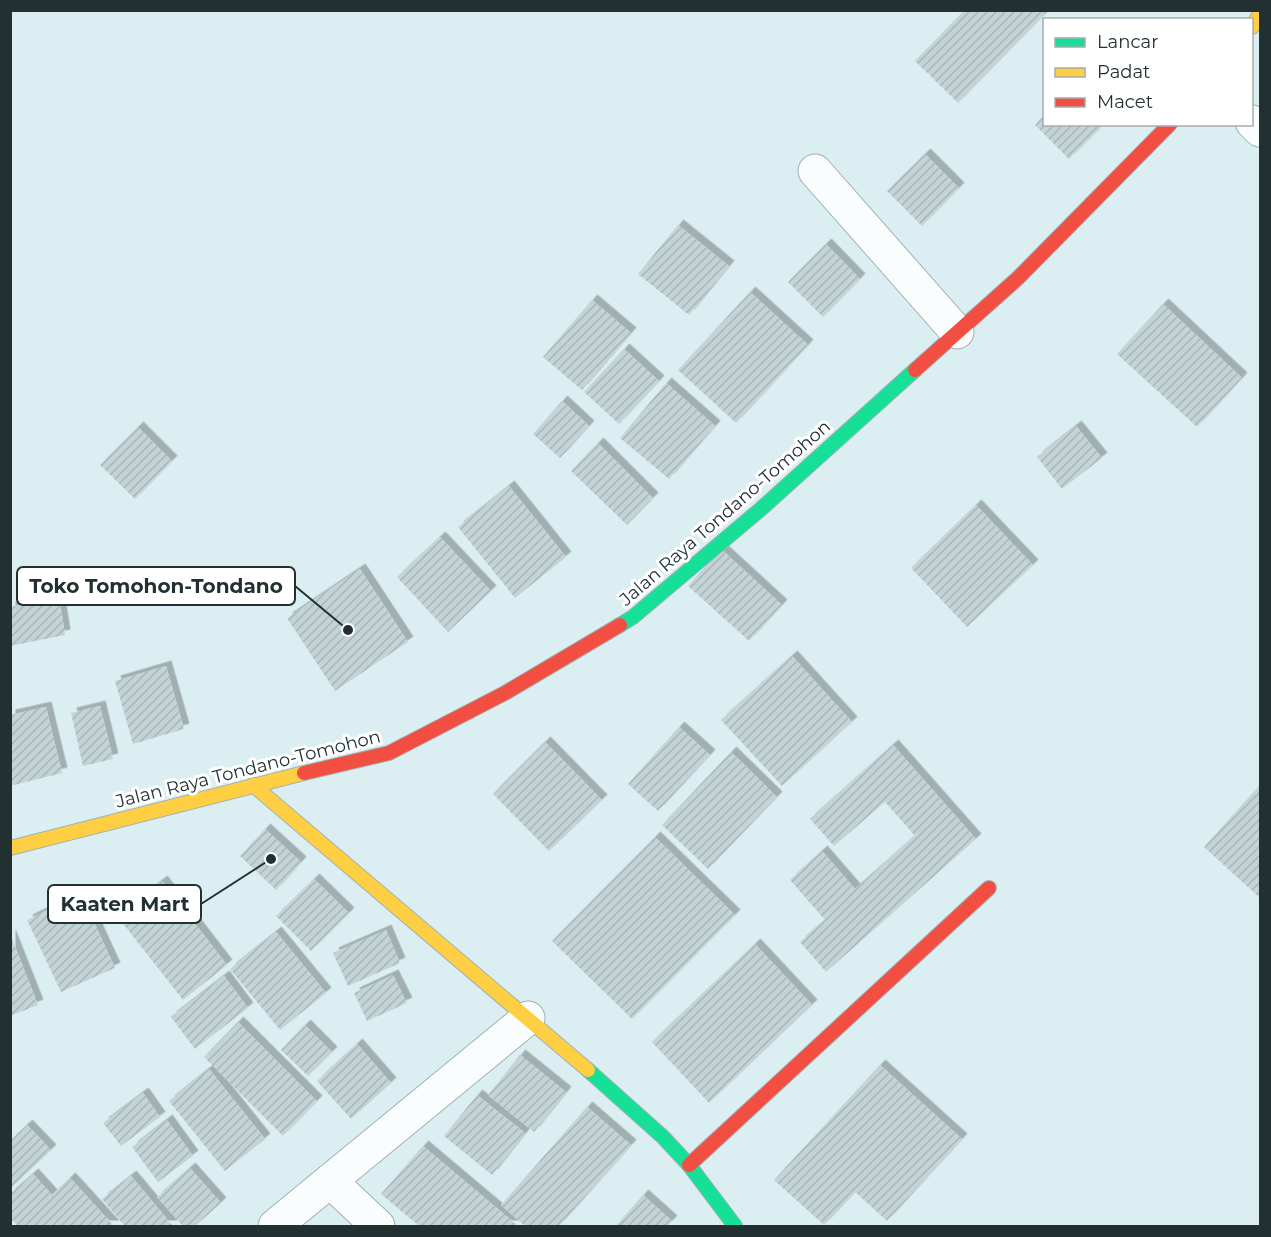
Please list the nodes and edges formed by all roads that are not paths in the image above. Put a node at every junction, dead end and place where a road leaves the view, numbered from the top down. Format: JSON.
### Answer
{"nodes":[{"id":1,"x":1168,"y":126,"type":"edge"},
{"id":2,"x":815,"y":171,"type":"dead end"},
{"id":3,"x":957,"y":332,"type":"junction"},
{"id":4,"x":253,"y":785,"type":"junction"},
{"id":5,"x":10,"y":848,"type":"edge"},
{"id":6,"x":989,"y":888,"type":"dead end"},
{"id":7,"x":528,"y":1018,"type":"junction"},
{"id":8,"x":689,"y":1165,"type":"junction"},
{"id":9,"x":330,"y":1181,"type":"junction"},
{"id":10,"x":275,"y":1227,"type":"edge"},
{"id":11,"x":378,"y":1227,"type":"edge"},
{"id":12,"x":735,"y":1227,"type":"edge"}],
"edges":[{"from":1,"to":3,"type":"main road","name":"Jalan Raya Tondano-Tomohon"},
{"from":2,"to":3,"type":"street"},
{"from":3,"to":4,"type":"main road","name":"Jalan Raya Tondano-Tomohon"},
{"from":4,"to":5,"type":"main road","name":"Jalan Raya Tondano-Tomohon"},
{"from":4,"to":7,"type":"main road"},
{"from":6,"to":8,"type":"main road"},
{"from":7,"to":8,"type":"main road"},
{"from":7,"to":9,"type":"street"},
{"from":8,"to":12,"type":"main road"},
{"from":9,"to":10,"type":"street"},
{"from":9,"to":11,"type":"street"}]}
